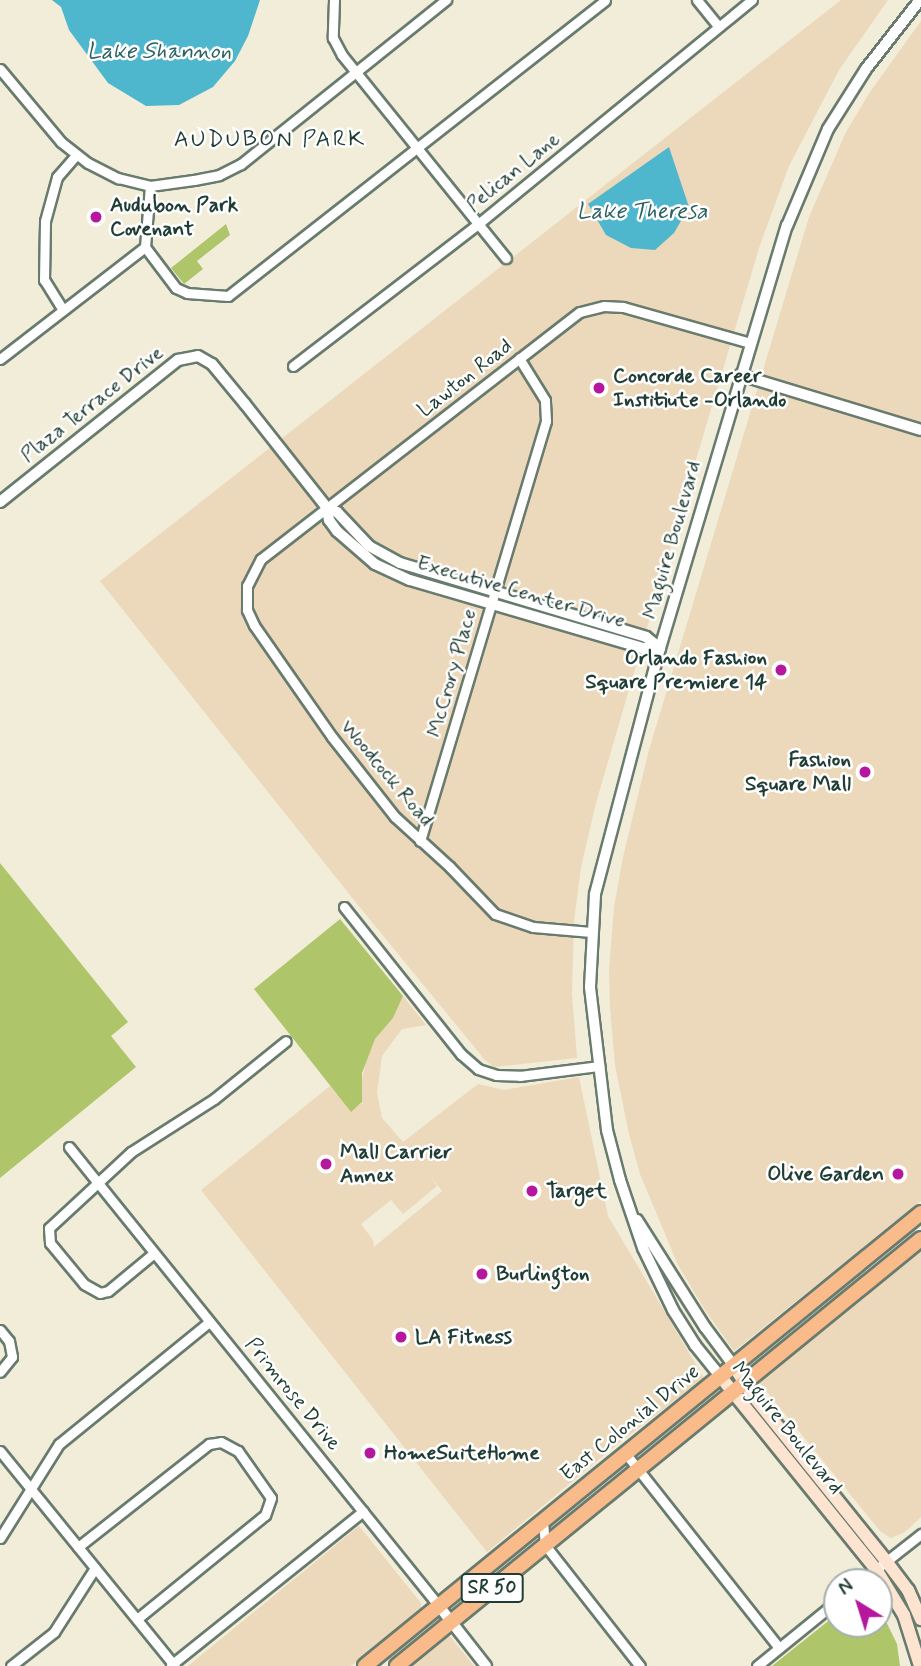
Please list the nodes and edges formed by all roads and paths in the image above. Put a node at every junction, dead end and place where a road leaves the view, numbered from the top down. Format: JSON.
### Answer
{"nodes":[{"id":1,"x":334,"y":0,"type":"edge"},
{"id":2,"x":446,"y":0,"type":"edge"},
{"id":3,"x":605,"y":0,"type":"edge"},
{"id":4,"x":697,"y":0,"type":"edge"},
{"id":5,"x":752,"y":0,"type":"edge"},
{"id":6,"x":920,"y":0,"type":"edge"},
{"id":7,"x":718,"y":26,"type":"junction"},
{"id":8,"x":0,"y":69,"type":"edge"},
{"id":9,"x":357,"y":72,"type":"junction"},
{"id":10,"x":417,"y":147,"type":"junction"},
{"id":11,"x":76,"y":155,"type":"junction"},
{"id":12,"x":150,"y":186,"type":"junction"},
{"id":13,"x":478,"y":224,"type":"junction"},
{"id":14,"x":145,"y":247,"type":"junction"},
{"id":15,"x":506,"y":258,"type":"dead end"},
{"id":16,"x":63,"y":310,"type":"junction"},
{"id":17,"x":750,"y":343,"type":"junction"},
{"id":18,"x":519,"y":358,"type":"junction"},
{"id":19,"x":0,"y":359,"type":"edge"},
{"id":20,"x":212,"y":364,"type":"joint"},
{"id":21,"x":293,"y":366,"type":"dead end"},
{"id":22,"x":740,"y":375,"type":"junction"},
{"id":23,"x":921,"y":430,"type":"edge"},
{"id":24,"x":0,"y":502,"type":"edge"},
{"id":25,"x":327,"y":508,"type":"junction"},
{"id":26,"x":246,"y":591,"type":"joint"},
{"id":27,"x":493,"y":598,"type":"junction"},
{"id":28,"x":660,"y":648,"type":"junction"},
{"id":29,"x":420,"y":841,"type":"junction"},
{"id":30,"x":344,"y":907,"type":"dead end"},
{"id":31,"x":591,"y":932,"type":"junction"},
{"id":32,"x":286,"y":1041,"type":"dead end"},
{"id":33,"x":599,"y":1066,"type":"junction"},
{"id":34,"x":69,"y":1147,"type":"dead end"},
{"id":35,"x":97,"y":1181,"type":"junction"},
{"id":36,"x":630,"y":1209,"type":"junction"},
{"id":37,"x":921,"y":1213,"type":"edge"},
{"id":38,"x":921,"y":1228,"type":"edge"},
{"id":39,"x":921,"y":1239,"type":"edge"},
{"id":40,"x":154,"y":1253,"type":"junction"},
{"id":41,"x":859,"y":1289,"type":"junction"},
{"id":42,"x":209,"y":1322,"type":"junction"},
{"id":43,"x":0,"y":1330,"type":"edge"},
{"id":44,"x":734,"y":1366,"type":"junction"},
{"id":45,"x":0,"y":1372,"type":"edge"},
{"id":46,"x":720,"y":1376,"type":"junction"},
{"id":47,"x":738,"y":1386,"type":"junction"},
{"id":48,"x":0,"y":1451,"type":"edge"},
{"id":49,"x":626,"y":1454,"type":"junction"},
{"id":50,"x":638,"y":1469,"type":"junction"},
{"id":51,"x":30,"y":1489,"type":"junction"},
{"id":52,"x":363,"y":1511,"type":"junction"},
{"id":53,"x":543,"y":1522,"type":"junction"},
{"id":54,"x":921,"y":1534,"type":"edge"},
{"id":55,"x":0,"y":1538,"type":"edge"},
{"id":56,"x":545,"y":1545,"type":"junction"},
{"id":57,"x":78,"y":1547,"type":"junction"},
{"id":58,"x":881,"y":1565,"type":"junction"},
{"id":59,"x":95,"y":1568,"type":"junction"},
{"id":60,"x":877,"y":1568,"type":"edge"},
{"id":61,"x":439,"y":1606,"type":"junction"},
{"id":62,"x":823,"y":1612,"type":"edge"},
{"id":63,"x":137,"y":1619,"type":"junction"},
{"id":64,"x":921,"y":1619,"type":"edge"},
{"id":65,"x":451,"y":1622,"type":"junction"},
{"id":66,"x":779,"y":1648,"type":"junction"},
{"id":67,"x":172,"y":1665,"type":"edge"},
{"id":68,"x":11,"y":1666,"type":"edge"},
{"id":69,"x":365,"y":1666,"type":"edge"},
{"id":70,"x":397,"y":1666,"type":"edge"},
{"id":71,"x":486,"y":1666,"type":"edge"},
{"id":72,"x":640,"y":1666,"type":"edge"},
{"id":73,"x":757,"y":1666,"type":"edge"},
{"id":74,"x":920,"y":1666,"type":"edge"}],
"edges":[{"from":1,"to":9,"type":"street"},
{"from":2,"to":9,"type":"street"},
{"from":3,"to":10,"type":"street"},
{"from":4,"to":7,"type":"street"},
{"from":5,"to":7,"type":"street","name":"Pelican Lane"},
{"from":6,"to":17,"type":"street","name":"Maguire Boulevard"},
{"from":7,"to":13,"type":"street","name":"Pelican Lane"},
{"from":8,"to":11,"type":"street"},
{"from":9,"to":10,"type":"street"},
{"from":9,"to":12,"type":"street"},
{"from":10,"to":13,"type":"street"},
{"from":10,"to":14,"type":"street"},
{"from":11,"to":12,"type":"street"},
{"from":11,"to":16,"type":"street"},
{"from":12,"to":14,"type":"street"},
{"from":13,"to":15,"type":"street"},
{"from":13,"to":21,"type":"street","name":"Pelican Lane"},
{"from":14,"to":16,"type":"street"},
{"from":16,"to":19,"type":"street"},
{"from":17,"to":18,"type":"street","name":"Lawton Road"},
{"from":17,"to":22,"type":"street","name":"Maguire Boulevard"},
{"from":18,"to":25,"type":"street","name":"Lawton Road"},
{"from":18,"to":27,"type":"street","name":"McCrory Place"},
{"from":20,"to":24,"type":"street","name":"Plaza Terrace Drive"},
{"from":20,"to":25,"type":"street","name":"Executive Center Drive"},
{"from":22,"to":23,"type":"street"},
{"from":22,"to":28,"type":"street","name":"Maguire Boulevard"},
{"from":25,"to":26,"type":"street","name":"Lawton Road"},
{"from":25,"to":27,"type":"street","name":"Executive Center Drive"},
{"from":26,"to":29,"type":"street","name":"Woodcock Road"},
{"from":27,"to":28,"type":"street","name":"Executive Center Drive"},
{"from":27,"to":29,"type":"street","name":"McCrory Place"},
{"from":28,"to":31,"type":"street","name":"Maguire Boulevard"},
{"from":29,"to":31,"type":"street","name":"Woodcock Road"},
{"from":30,"to":33,"type":"street"},
{"from":31,"to":33,"type":"street","name":"Maguire Boulevard"},
{"from":32,"to":35,"type":"street"},
{"from":33,"to":36,"type":"street","name":"Maguire Boulevard"},
{"from":34,"to":35,"type":"street","name":"Primrose Drive"},
{"from":35,"to":40,"type":"street","name":"Primrose Drive"},
{"from":35,"to":40,"type":"street"},
{"from":36,"to":44,"type":"street","name":"Maguire Boulevard"},
{"from":36,"to":46,"type":"street","name":"Maguire Boulevard"},
{"from":37,"to":44,"type":"highway","name":"East Colonial Drive","number":"SR 50"},
{"from":38,"to":41,"type":"highway"},
{"from":39,"to":41,"type":"highway","name":"East Colonial Drive","number":"SR 50"},
{"from":40,"to":42,"type":"street","name":"Primrose Drive"},
{"from":41,"to":47,"type":"highway","name":"East Colonial Drive","number":"SR 50"},
{"from":42,"to":51,"type":"street"},
{"from":42,"to":52,"type":"street","name":"Primrose Drive"},
{"from":43,"to":45,"type":"street"},
{"from":44,"to":46,"type":"highway","name":"East Colonial Drive","number":"SR 50"},
{"from":44,"to":47,"type":"main road","name":"Maguire Boulevard"},
{"from":46,"to":47,"type":"main road","name":"Maguire Boulevard"},
{"from":46,"to":49,"type":"highway","name":"East Colonial Drive","number":"SR 50"},
{"from":47,"to":50,"type":"highway","name":"East Colonial Drive","number":"SR 50"},
{"from":47,"to":58,"type":"main road","name":"Maguire Boulevard"},
{"from":48,"to":51,"type":"street"},
{"from":49,"to":50,"type":"street"},
{"from":49,"to":53,"type":"highway","name":"East Colonial Drive","number":"SR 50"},
{"from":50,"to":56,"type":"highway","name":"East Colonial Drive","number":"SR 50"},
{"from":50,"to":66,"type":"street"},
{"from":51,"to":55,"type":"street"},
{"from":51,"to":57,"type":"street"},
{"from":52,"to":61,"type":"street","name":"Primrose Drive"},
{"from":52,"to":67,"type":"street"},
{"from":53,"to":56,"type":"street"},
{"from":53,"to":61,"type":"highway","name":"East Colonial Drive","number":"SR 50"},
{"from":54,"to":58,"type":"street"},
{"from":56,"to":65,"type":"highway","name":"East Colonial Drive","number":"SR 50"},
{"from":56,"to":72,"type":"street"},
{"from":57,"to":59,"type":"street"},
{"from":57,"to":63,"type":"street"},
{"from":58,"to":60,"type":"street"},
{"from":58,"to":64,"type":"main road","name":"Maguire Boulevard"},
{"from":58,"to":74,"type":"main road","name":"Maguire Boulevard"},
{"from":59,"to":63,"type":"street"},
{"from":59,"to":68,"type":"street"},
{"from":61,"to":65,"type":"street","name":"Primrose Drive"},
{"from":61,"to":69,"type":"highway","name":"East Colonial Drive","number":"SR 50"},
{"from":62,"to":66,"type":"street"},
{"from":63,"to":67,"type":"street"},
{"from":65,"to":70,"type":"highway","name":"East Colonial Drive","number":"SR 50"},
{"from":65,"to":71,"type":"street","name":"Primrose Drive"},
{"from":66,"to":73,"type":"street"}]}
